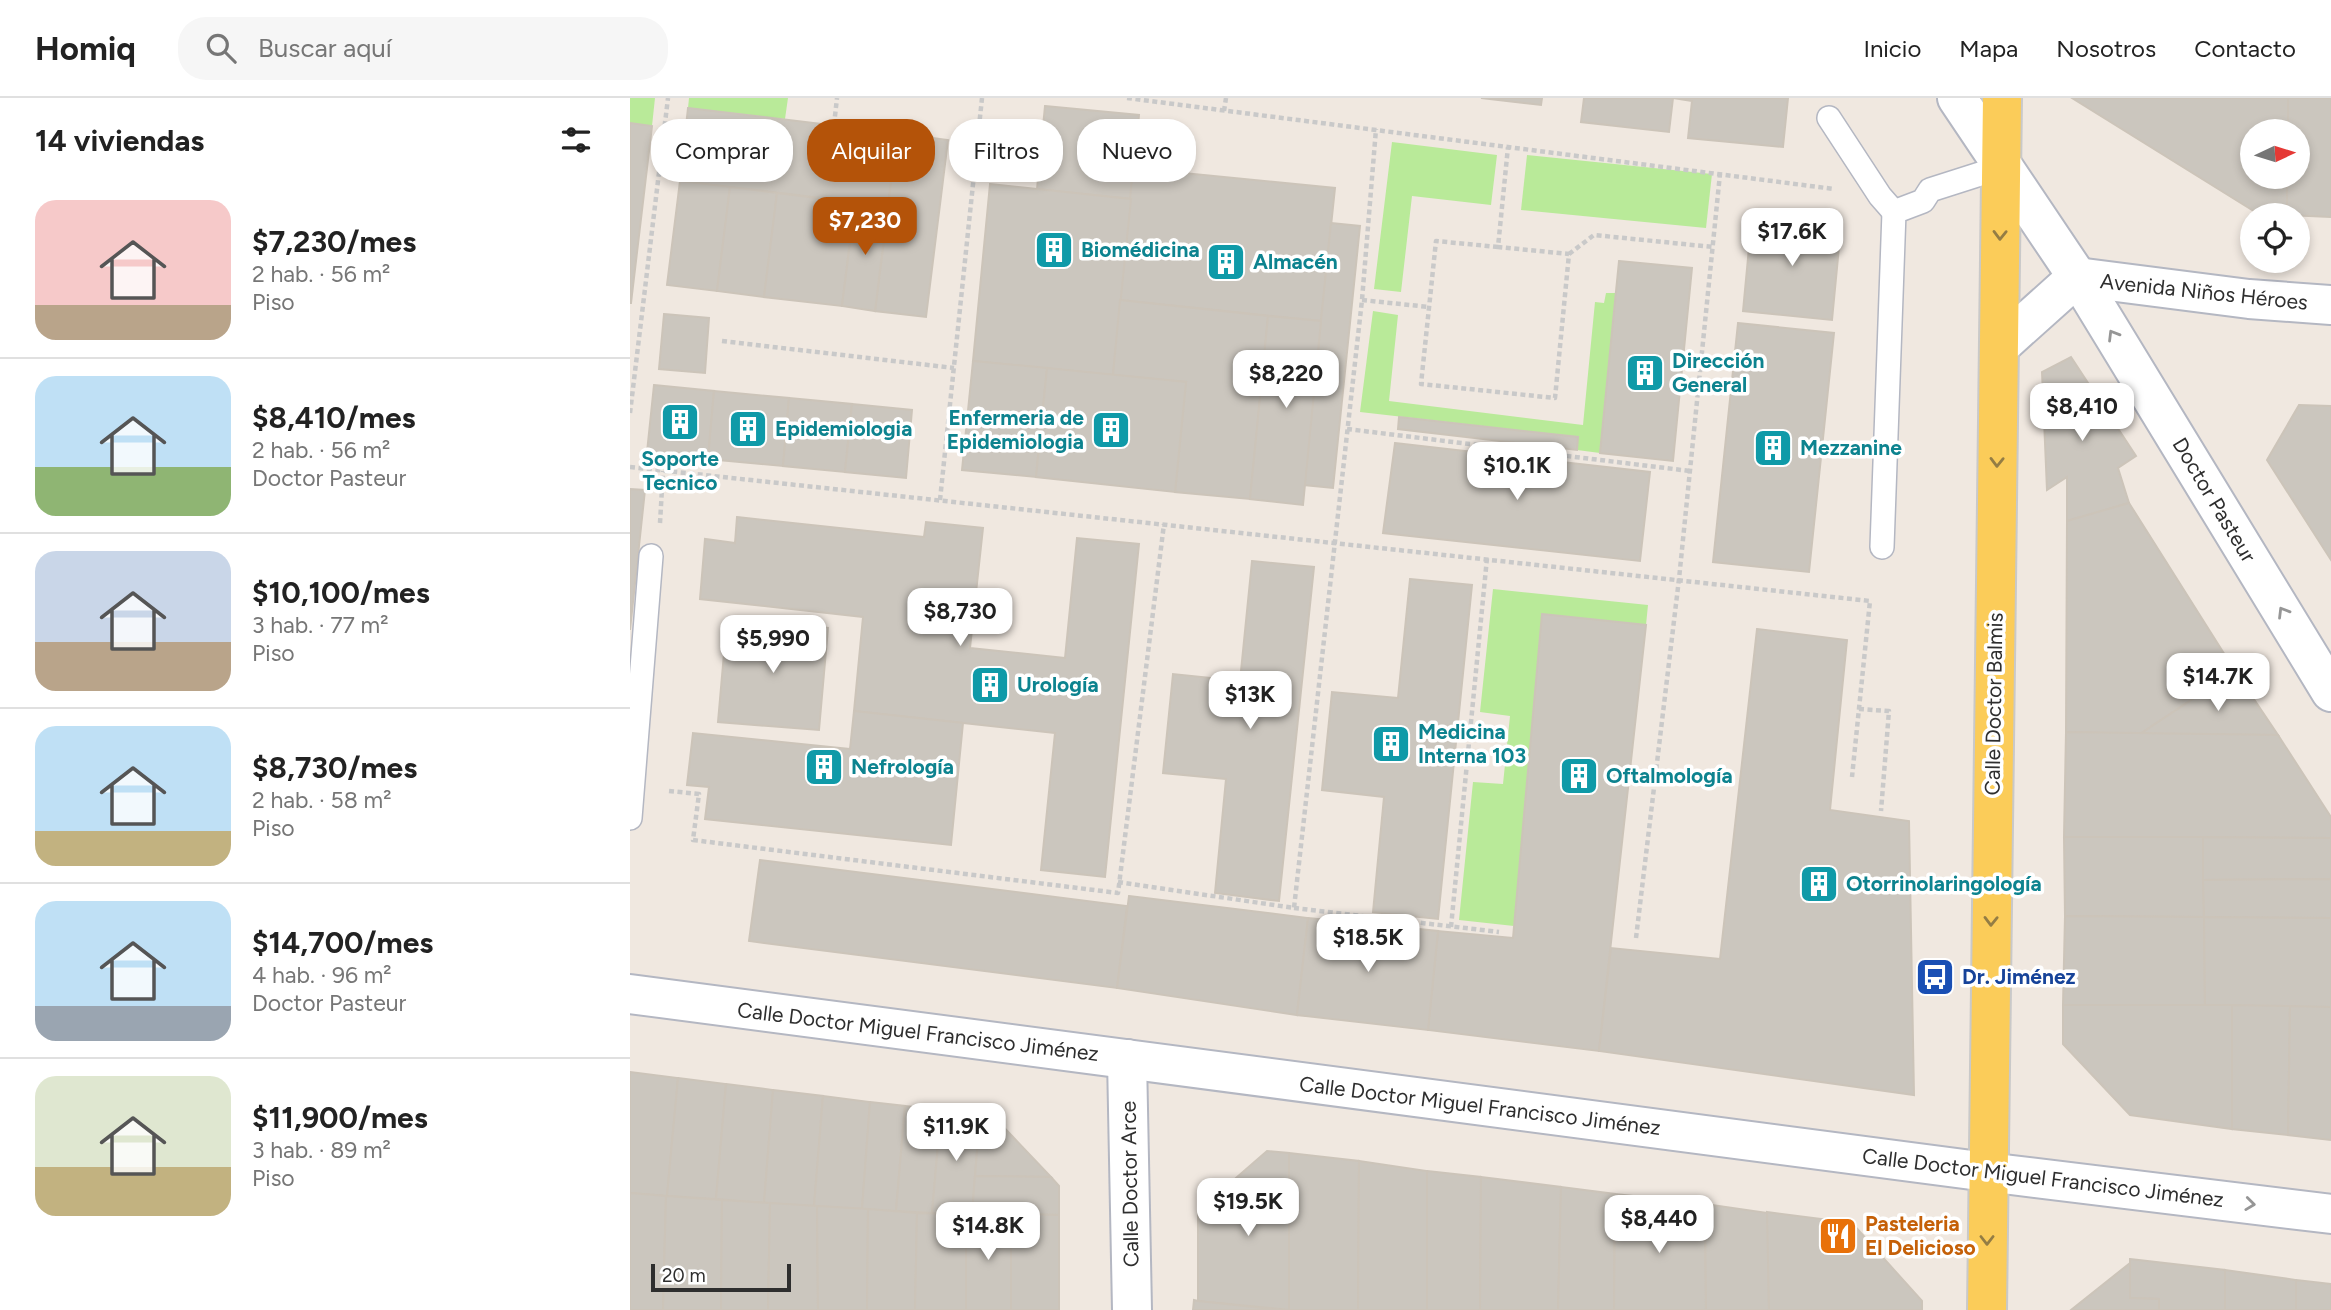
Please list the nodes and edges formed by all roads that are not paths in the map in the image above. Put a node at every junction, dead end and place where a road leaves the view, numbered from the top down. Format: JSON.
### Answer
{"nodes":[{"id":1,"x":1957,"y":98,"type":"edge"},
{"id":2,"x":2002,"y":98,"type":"edge"},
{"id":3,"x":1829,"y":118,"type":"dead end"},
{"id":4,"x":2002,"y":167,"type":"junction"},
{"id":5,"x":1887,"y":204,"type":"junction"},
{"id":6,"x":2077,"y":277,"type":"junction"},
{"id":7,"x":2331,"y":305,"type":"edge"},
{"id":8,"x":1999,"y":347,"type":"junction"},
{"id":9,"x":1882,"y":547,"type":"dead end"},
{"id":10,"x":651,"y":556,"type":"dead end"},
{"id":11,"x":2331,"y":692,"type":"edge"},
{"id":12,"x":630,"y":818,"type":"edge"},
{"id":13,"x":630,"y":994,"type":"edge"},
{"id":14,"x":1127,"y":1059,"type":"junction"},
{"id":15,"x":1987,"y":1172,"type":"junction"},
{"id":16,"x":2331,"y":1214,"type":"edge"},
{"id":17,"x":1132,"y":1310,"type":"edge"},
{"id":18,"x":1987,"y":1310,"type":"edge"}],
"edges":[{"from":1,"to":4,"type":"street","name":"Doctor Pasteur"},
{"from":2,"to":4,"type":"main road","name":"Calle Doctor Balmis"},
{"from":3,"to":5,"type":"lane"},
{"from":4,"to":5,"type":"lane"},
{"from":4,"to":6,"type":"street","name":"Doctor Pasteur"},
{"from":4,"to":8,"type":"main road","name":"Calle Doctor Balmis","one_way":true},
{"from":5,"to":9,"type":"lane"},
{"from":6,"to":7,"type":"street","name":"Avenida Niños Héroes"},
{"from":6,"to":8,"type":"street"},
{"from":11,"to":6,"type":"street","name":"Doctor Pasteur","one_way":true},
{"from":8,"to":15,"type":"main road","name":"Calle Doctor Balmis","one_way":true},
{"from":10,"to":12,"type":"lane"},
{"from":13,"to":14,"type":"street","name":"Calle Doctor Miguel Francisco Jiménez"},
{"from":14,"to":15,"type":"street","name":"Calle Doctor Miguel Francisco Jiménez"},
{"from":14,"to":17,"type":"street","name":"Calle Doctor Arce"},
{"from":15,"to":16,"type":"street","name":"Calle Doctor Miguel Francisco Jiménez","one_way":true},
{"from":15,"to":18,"type":"main road","name":"Calle Doctor Balmis","one_way":true}]}
